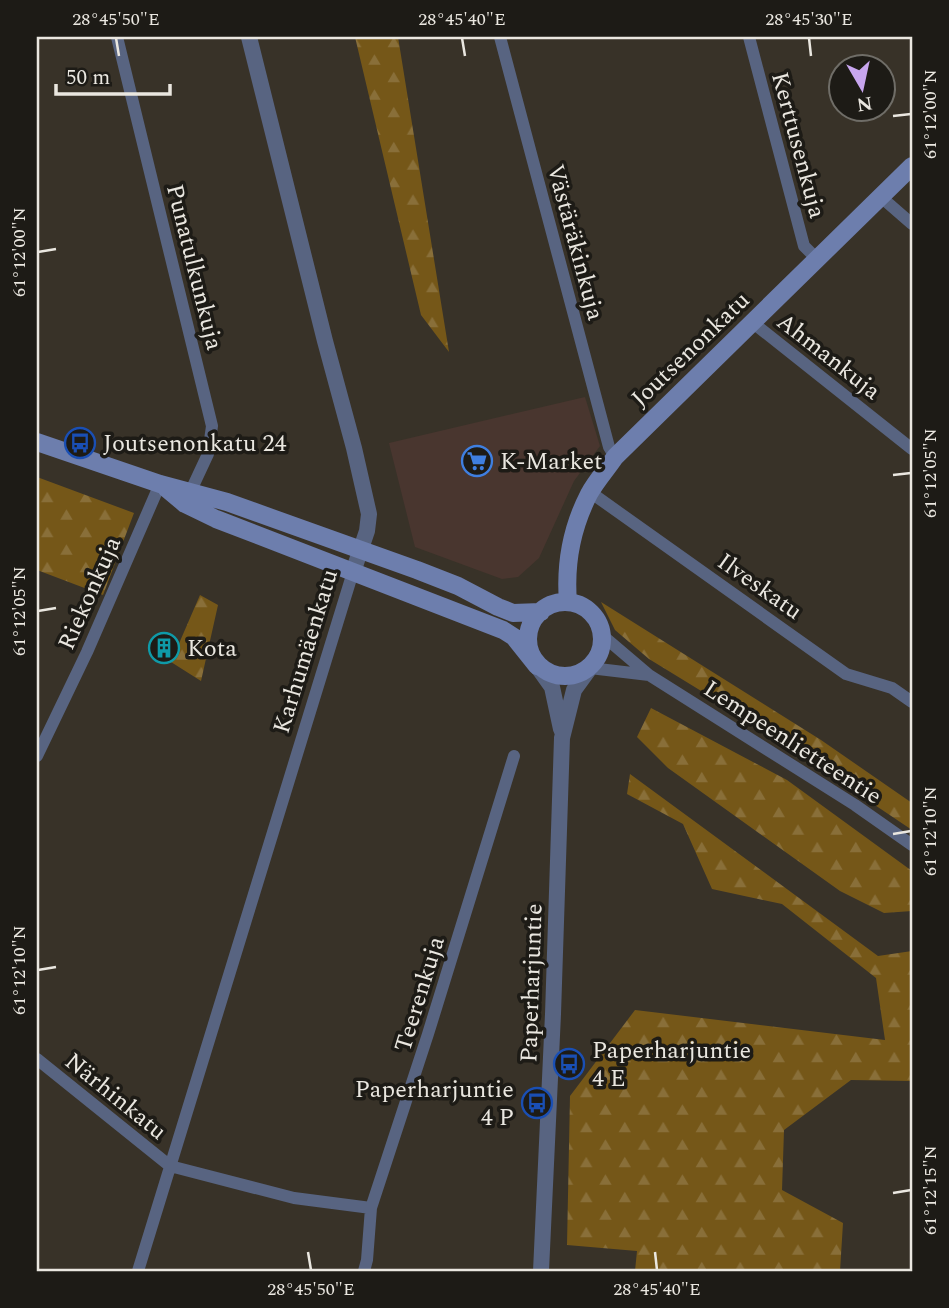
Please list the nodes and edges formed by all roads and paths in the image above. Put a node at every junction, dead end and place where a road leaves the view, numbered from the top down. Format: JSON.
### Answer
{"nodes":[{"id":1,"x":117,"y":37,"type":"edge"},
{"id":2,"x":249,"y":37,"type":"edge"},
{"id":3,"x":500,"y":37,"type":"edge"},
{"id":4,"x":749,"y":37,"type":"edge"},
{"id":5,"x":912,"y":166,"type":"edge"},
{"id":6,"x":881,"y":197,"type":"junction"},
{"id":7,"x":912,"y":224,"type":"edge"},
{"id":8,"x":817,"y":259,"type":"junction"},
{"id":9,"x":752,"y":322,"type":"junction"},
{"id":10,"x":37,"y":442,"type":"edge"},
{"id":11,"x":912,"y":449,"type":"edge"},
{"id":12,"x":615,"y":457,"type":"junction"},
{"id":13,"x":160,"y":484,"type":"junction"},
{"id":14,"x":590,"y":492,"type":"junction"},
{"id":15,"x":187,"y":498,"type":"junction"},
{"id":16,"x":361,"y":550,"type":"junction"},
{"id":17,"x":353,"y":572,"type":"junction"},
{"id":18,"x":568,"y":602,"type":"junction"},
{"id":19,"x":541,"y":612,"type":"junction"},
{"id":20,"x":602,"y":635,"type":"junction"},
{"id":21,"x":537,"y":666,"type":"junction"},
{"id":22,"x":590,"y":668,"type":"junction"},
{"id":23,"x":649,"y":675,"type":"junction"},
{"id":24,"x":912,"y":702,"type":"edge"},
{"id":25,"x":562,"y":738,"type":"junction"},
{"id":26,"x":514,"y":755,"type":"dead end"},
{"id":27,"x":37,"y":756,"type":"edge"},
{"id":28,"x":912,"y":845,"type":"edge"},
{"id":29,"x":37,"y":1059,"type":"edge"},
{"id":30,"x":170,"y":1166,"type":"junction"},
{"id":31,"x":371,"y":1208,"type":"junction"},
{"id":32,"x":140,"y":1271,"type":"edge"},
{"id":33,"x":364,"y":1271,"type":"edge"},
{"id":34,"x":541,"y":1271,"type":"edge"}],
"edges":[{"from":1,"to":15,"type":"street","name":"Punatulkunkuja"},
{"from":2,"to":16,"type":"street","name":"Karhumäenkatu"},
{"from":3,"to":12,"type":"street","name":"Västäräkinkuja"},
{"from":4,"to":8,"type":"street","name":"Kerttusenkuja"},
{"from":5,"to":6,"type":"main road","name":"Joutsenonkatu"},
{"from":6,"to":7,"type":"street"},
{"from":6,"to":8,"type":"main road","name":"Joutsenonkatu"},
{"from":8,"to":9,"type":"main road","name":"Joutsenonkatu"},
{"from":9,"to":11,"type":"street","name":"Ahmankuja"},
{"from":9,"to":12,"type":"main road","name":"Joutsenonkatu"},
{"from":10,"to":13,"type":"main road"},
{"from":12,"to":14,"type":"main road","name":"Joutsenonkatu"},
{"from":13,"to":15,"type":"main road"},
{"from":13,"to":27,"type":"street","name":"Riekonkuja"},
{"from":14,"to":18,"type":"main road","name":"Joutsenonkatu"},
{"from":14,"to":24,"type":"street","name":"Ilveskatu"},
{"from":15,"to":16,"type":"main road"},
{"from":15,"to":17,"type":"main road"},
{"from":16,"to":17,"type":"street","name":"Karhumäenkatu"},
{"from":16,"to":19,"type":"main road"},
{"from":17,"to":21,"type":"main road"},
{"from":17,"to":30,"type":"street","name":"Karhumäenkatu"},
{"from":18,"to":19,"type":"main road"},
{"from":18,"to":20,"type":"main road"},
{"from":19,"to":21,"type":"main road"},
{"from":20,"to":22,"type":"main road"},
{"from":20,"to":23,"type":"street","name":"Lempeenlietteentie"},
{"from":21,"to":22,"type":"main road"},
{"from":21,"to":25,"type":"street","name":"Paperharjuntie"},
{"from":22,"to":23,"type":"street","name":"Lempeenlietteentie"},
{"from":22,"to":25,"type":"street","name":"Paperharjuntie"},
{"from":23,"to":28,"type":"street","name":"Lempeenlietteentie"},
{"from":25,"to":34,"type":"street","name":"Paperharjuntie"},
{"from":26,"to":31,"type":"street","name":"Teerenkuja"},
{"from":29,"to":30,"type":"street","name":"Närhinkatu"},
{"from":30,"to":31,"type":"street"},
{"from":30,"to":32,"type":"street","name":"Karhumäenkatu"},
{"from":31,"to":33,"type":"street","name":"Teerenkuja"}]}
